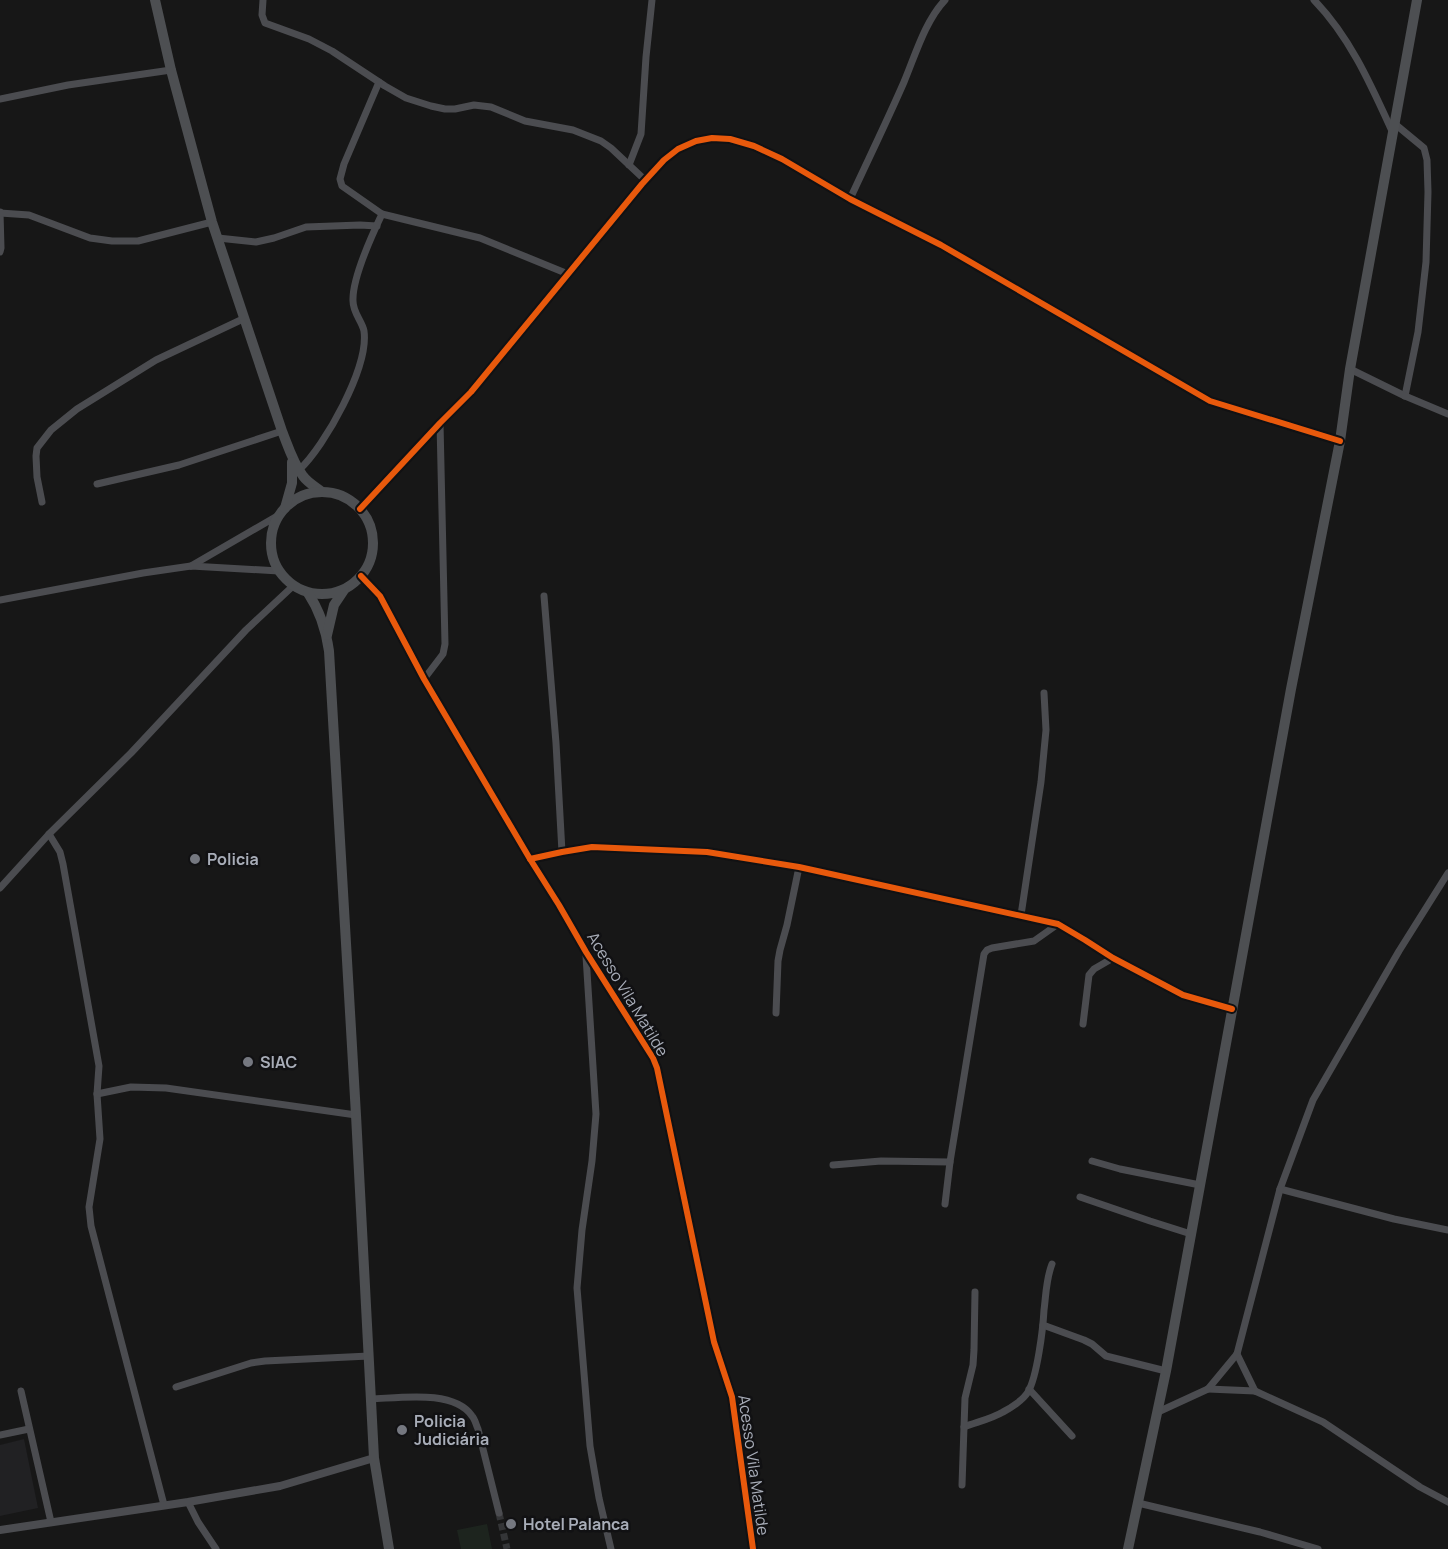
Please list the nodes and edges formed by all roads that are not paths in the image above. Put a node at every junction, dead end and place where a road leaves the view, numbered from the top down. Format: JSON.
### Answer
{"nodes":[{"id":1,"x":155,"y":0,"type":"edge"},
{"id":2,"x":263,"y":0,"type":"edge"},
{"id":3,"x":652,"y":0,"type":"edge"},
{"id":4,"x":945,"y":0,"type":"edge"},
{"id":5,"x":1314,"y":0,"type":"edge"},
{"id":6,"x":1417,"y":0,"type":"edge"},
{"id":7,"x":171,"y":70,"type":"junction"},
{"id":8,"x":379,"y":82,"type":"junction"},
{"id":9,"x":0,"y":99,"type":"edge"},
{"id":10,"x":1394,"y":128,"type":"junction"},
{"id":11,"x":629,"y":165,"type":"junction"},
{"id":12,"x":645,"y":180,"type":"junction"},
{"id":13,"x":850,"y":199,"type":"junction"},
{"id":14,"x":0,"y":212,"type":"edge"},
{"id":15,"x":382,"y":214,"type":"junction"},
{"id":16,"x":212,"y":222,"type":"junction"},
{"id":17,"x":376,"y":226,"type":"junction"},
{"id":18,"x":218,"y":238,"type":"junction"},
{"id":19,"x":0,"y":252,"type":"edge"},
{"id":20,"x":568,"y":274,"type":"junction"},
{"id":21,"x":245,"y":318,"type":"junction"},
{"id":22,"x":1350,"y":369,"type":"junction"},
{"id":23,"x":1405,"y":396,"type":"junction"},
{"id":24,"x":1448,"y":414,"type":"edge"},
{"id":25,"x":440,"y":423,"type":"junction"},
{"id":26,"x":282,"y":431,"type":"junction"},
{"id":27,"x":1340,"y":441,"type":"junction"},
{"id":28,"x":291,"y":456,"type":"junction"},
{"id":29,"x":299,"y":470,"type":"junction"},
{"id":30,"x":97,"y":484,"type":"dead end"},
{"id":31,"x":322,"y":492,"type":"junction"},
{"id":32,"x":42,"y":502,"type":"dead end"},
{"id":33,"x":360,"y":509,"type":"junction"},
{"id":34,"x":282,"y":513,"type":"junction"},
{"id":35,"x":191,"y":566,"type":"junction"},
{"id":36,"x":279,"y":571,"type":"junction"},
{"id":37,"x":361,"y":576,"type":"junction"},
{"id":38,"x":293,"y":586,"type":"junction"},
{"id":39,"x":344,"y":590,"type":"junction"},
{"id":40,"x":308,"y":593,"type":"junction"},
{"id":41,"x":544,"y":596,"type":"dead end"},
{"id":42,"x":0,"y":600,"type":"edge"},
{"id":43,"x":327,"y":635,"type":"junction"},
{"id":44,"x":424,"y":679,"type":"junction"},
{"id":45,"x":1044,"y":693,"type":"dead end"},
{"id":46,"x":49,"y":834,"type":"junction"},
{"id":47,"x":562,"y":852,"type":"junction"},
{"id":48,"x":530,"y":859,"type":"junction"},
{"id":49,"x":799,"y":867,"type":"junction"},
{"id":50,"x":1448,"y":873,"type":"edge"},
{"id":51,"x":0,"y":888,"type":"edge"},
{"id":52,"x":1021,"y":915,"type":"junction"},
{"id":53,"x":1058,"y":924,"type":"junction"},
{"id":54,"x":586,"y":952,"type":"junction"},
{"id":55,"x":1113,"y":958,"type":"junction"},
{"id":56,"x":1232,"y":1009,"type":"junction"},
{"id":57,"x":776,"y":1013,"type":"dead end"},
{"id":58,"x":1083,"y":1024,"type":"dead end"},
{"id":59,"x":97,"y":1094,"type":"junction"},
{"id":60,"x":356,"y":1115,"type":"junction"},
{"id":61,"x":1092,"y":1161,"type":"dead end"},
{"id":62,"x":950,"y":1162,"type":"junction"},
{"id":63,"x":833,"y":1166,"type":"dead end"},
{"id":64,"x":1200,"y":1185,"type":"junction"},
{"id":65,"x":1280,"y":1189,"type":"junction"},
{"id":66,"x":1080,"y":1197,"type":"dead end"},
{"id":67,"x":945,"y":1204,"type":"dead end"},
{"id":68,"x":1448,"y":1230,"type":"edge"},
{"id":69,"x":1191,"y":1234,"type":"junction"},
{"id":70,"x":1052,"y":1264,"type":"dead end"},
{"id":71,"x":975,"y":1292,"type":"dead end"},
{"id":72,"x":1043,"y":1325,"type":"junction"},
{"id":73,"x":1237,"y":1354,"type":"junction"},
{"id":74,"x":369,"y":1356,"type":"junction"},
{"id":75,"x":1166,"y":1371,"type":"junction"},
{"id":76,"x":176,"y":1388,"type":"dead end"},
{"id":77,"x":1029,"y":1389,"type":"junction"},
{"id":78,"x":1208,"y":1389,"type":"junction"},
{"id":79,"x":21,"y":1391,"type":"dead end"},
{"id":80,"x":1255,"y":1391,"type":"junction"},
{"id":81,"x":371,"y":1399,"type":"junction"},
{"id":82,"x":1158,"y":1412,"type":"junction"},
{"id":83,"x":964,"y":1427,"type":"junction"},
{"id":84,"x":29,"y":1429,"type":"junction"},
{"id":85,"x":0,"y":1435,"type":"edge"},
{"id":86,"x":1072,"y":1436,"type":"dead end"},
{"id":87,"x":374,"y":1458,"type":"junction"},
{"id":88,"x":962,"y":1485,"type":"dead end"},
{"id":89,"x":188,"y":1502,"type":"junction"},
{"id":90,"x":1448,"y":1502,"type":"edge"},
{"id":91,"x":1138,"y":1503,"type":"junction"},
{"id":92,"x":164,"y":1505,"type":"junction"},
{"id":93,"x":499,"y":1513,"type":"tunnel mouth"},
{"id":94,"x":51,"y":1522,"type":"junction"},
{"id":95,"x":0,"y":1530,"type":"edge"},
{"id":96,"x":216,"y":1549,"type":"edge"},
{"id":97,"x":389,"y":1549,"type":"edge"},
{"id":98,"x":611,"y":1549,"type":"edge"},
{"id":99,"x":753,"y":1549,"type":"edge"},
{"id":100,"x":1128,"y":1549,"type":"edge"},
{"id":101,"x":1318,"y":1549,"type":"edge"}],
"edges":[{"from":1,"to":7,"type":"main road"},
{"from":2,"to":8,"type":"street"},
{"from":3,"to":11,"type":"street"},
{"from":4,"to":13,"type":"street"},
{"from":5,"to":10,"type":"street"},
{"from":6,"to":10,"type":"main road"},
{"from":7,"to":9,"type":"street"},
{"from":7,"to":16,"type":"main road"},
{"from":8,"to":11,"type":"street"},
{"from":8,"to":15,"type":"street"},
{"from":10,"to":22,"type":"main road"},
{"from":10,"to":23,"type":"street"},
{"from":11,"to":12,"type":"street"},
{"from":12,"to":13,"type":"street"},
{"from":12,"to":20,"type":"street"},
{"from":13,"to":27,"type":"street"},
{"from":14,"to":16,"type":"street"},
{"from":14,"to":19,"type":"street"},
{"from":15,"to":17,"type":"street"},
{"from":15,"to":20,"type":"street"},
{"from":16,"to":18,"type":"main road"},
{"from":17,"to":18,"type":"street"},
{"from":17,"to":29,"type":"street"},
{"from":18,"to":21,"type":"main road"},
{"from":20,"to":25,"type":"street"},
{"from":21,"to":26,"type":"main road"},
{"from":21,"to":32,"type":"street"},
{"from":22,"to":23,"type":"street"},
{"from":22,"to":27,"type":"main road"},
{"from":23,"to":24,"type":"street"},
{"from":25,"to":33,"type":"street"},
{"from":25,"to":44,"type":"street"},
{"from":26,"to":28,"type":"main road"},
{"from":26,"to":30,"type":"street"},
{"from":27,"to":56,"type":"main road"},
{"from":28,"to":29,"type":"main road"},
{"from":28,"to":34,"type":"main road"},
{"from":29,"to":31,"type":"main road"},
{"from":31,"to":33,"type":"main road"},
{"from":31,"to":34,"type":"main road"},
{"from":33,"to":37,"type":"main road"},
{"from":34,"to":35,"type":"street"},
{"from":34,"to":36,"type":"main road"},
{"from":35,"to":36,"type":"street"},
{"from":35,"to":42,"type":"street"},
{"from":36,"to":38,"type":"main road"},
{"from":37,"to":39,"type":"main road"},
{"from":37,"to":44,"type":"street","name":"Acesso Vila Matilde"},
{"from":38,"to":40,"type":"main road"},
{"from":38,"to":46,"type":"street"},
{"from":39,"to":40,"type":"main road"},
{"from":39,"to":43,"type":"main road"},
{"from":40,"to":43,"type":"main road"},
{"from":41,"to":47,"type":"street"},
{"from":43,"to":60,"type":"main road"},
{"from":44,"to":48,"type":"street","name":"Acesso Vila Matilde"},
{"from":45,"to":52,"type":"street"},
{"from":46,"to":51,"type":"street"},
{"from":46,"to":59,"type":"street"},
{"from":47,"to":48,"type":"street"},
{"from":47,"to":49,"type":"street"},
{"from":48,"to":54,"type":"street","name":"Acesso Vila Matilde"},
{"from":49,"to":52,"type":"street"},
{"from":49,"to":57,"type":"street"},
{"from":50,"to":65,"type":"street"},
{"from":52,"to":53,"type":"street"},
{"from":53,"to":55,"type":"street"},
{"from":53,"to":62,"type":"street"},
{"from":54,"to":98,"type":"street"},
{"from":54,"to":99,"type":"street","name":"Acesso Vila Matilde"},
{"from":55,"to":56,"type":"street"},
{"from":55,"to":58,"type":"street"},
{"from":56,"to":64,"type":"main road"},
{"from":59,"to":60,"type":"street"},
{"from":59,"to":92,"type":"street"},
{"from":60,"to":74,"type":"main road"},
{"from":61,"to":64,"type":"street"},
{"from":62,"to":63,"type":"street"},
{"from":62,"to":67,"type":"street"},
{"from":64,"to":69,"type":"main road"},
{"from":65,"to":68,"type":"street"},
{"from":65,"to":73,"type":"street"},
{"from":66,"to":69,"type":"street"},
{"from":69,"to":75,"type":"main road"},
{"from":70,"to":72,"type":"street"},
{"from":71,"to":83,"type":"street"},
{"from":72,"to":75,"type":"street"},
{"from":72,"to":77,"type":"street"},
{"from":73,"to":78,"type":"street"},
{"from":73,"to":80,"type":"street"},
{"from":74,"to":76,"type":"street"},
{"from":74,"to":81,"type":"main road"},
{"from":75,"to":82,"type":"main road"},
{"from":77,"to":83,"type":"street"},
{"from":77,"to":86,"type":"street"},
{"from":78,"to":80,"type":"street"},
{"from":78,"to":82,"type":"street"},
{"from":79,"to":84,"type":"street"},
{"from":80,"to":90,"type":"street"},
{"from":81,"to":87,"type":"main road"},
{"from":81,"to":93,"type":"street"},
{"from":82,"to":91,"type":"main road"},
{"from":83,"to":88,"type":"street"},
{"from":84,"to":85,"type":"street"},
{"from":84,"to":94,"type":"street"},
{"from":87,"to":89,"type":"street"},
{"from":87,"to":97,"type":"main road"},
{"from":89,"to":92,"type":"street"},
{"from":89,"to":96,"type":"street"},
{"from":91,"to":100,"type":"main road"},
{"from":91,"to":101,"type":"street"},
{"from":92,"to":94,"type":"street"},
{"from":94,"to":95,"type":"street"}]}
